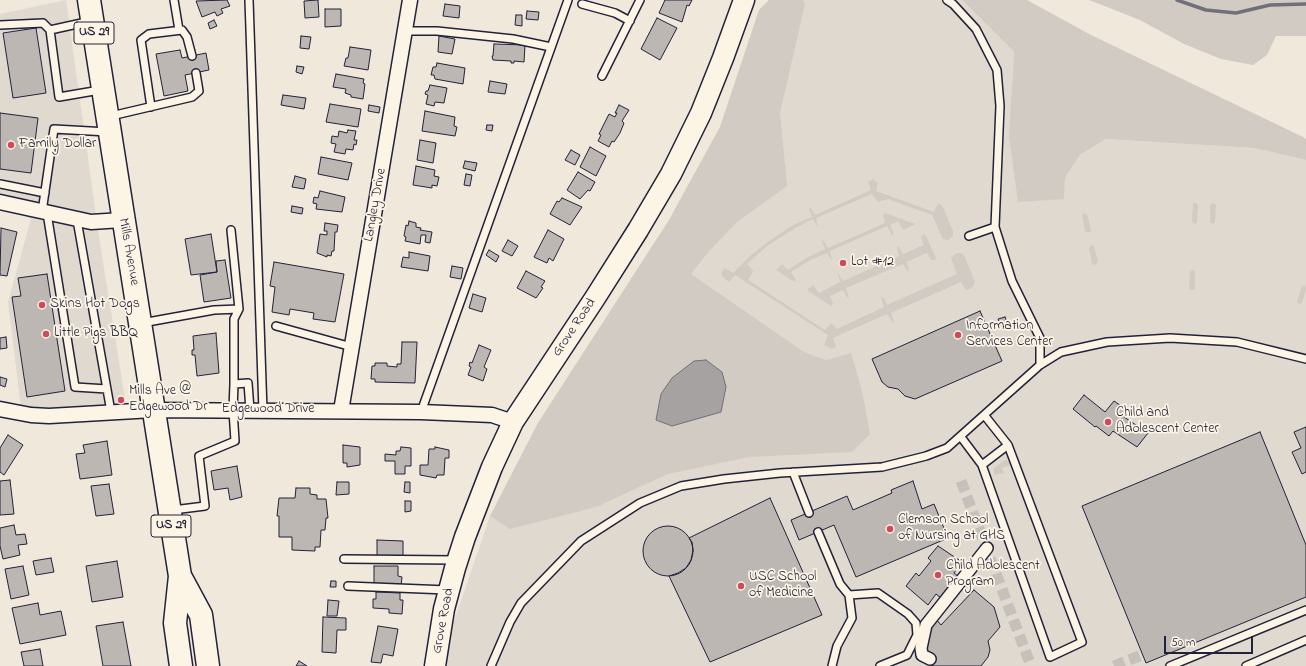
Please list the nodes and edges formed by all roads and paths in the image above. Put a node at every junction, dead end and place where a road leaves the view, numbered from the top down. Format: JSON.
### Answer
{"nodes":[{"id":1,"x":89,"y":0,"type":"edge"},
{"id":2,"x":174,"y":0,"type":"edge"},
{"id":3,"x":249,"y":0,"type":"edge"},
{"id":4,"x":410,"y":0,"type":"edge"},
{"id":5,"x":568,"y":0,"type":"edge"},
{"id":6,"x":640,"y":0,"type":"edge"},
{"id":7,"x":744,"y":0,"type":"edge"},
{"id":8,"x":947,"y":0,"type":"edge"},
{"id":9,"x":582,"y":4,"type":"dead end"},
{"id":10,"x":92,"y":21,"type":"junction"},
{"id":11,"x":630,"y":21,"type":"junction"},
{"id":12,"x":0,"y":24,"type":"edge"},
{"id":13,"x":50,"y":30,"type":"junction"},
{"id":14,"x":179,"y":30,"type":"junction"},
{"id":15,"x":405,"y":31,"type":"junction"},
{"id":16,"x":551,"y":47,"type":"junction"},
{"id":17,"x":192,"y":56,"type":"dead end"},
{"id":18,"x":196,"y":73,"type":"dead end"},
{"id":19,"x":602,"y":76,"type":"dead end"},
{"id":20,"x":102,"y":89,"type":"junction"},
{"id":21,"x":151,"y":107,"type":"junction"},
{"id":22,"x":108,"y":125,"type":"junction"},
{"id":23,"x":0,"y":184,"type":"edge"},
{"id":24,"x":45,"y":193,"type":"junction"},
{"id":25,"x":0,"y":202,"type":"edge"},
{"id":26,"x":44,"y":212,"type":"junction"},
{"id":27,"x":77,"y":220,"type":"junction"},
{"id":28,"x":122,"y":220,"type":"junction"},
{"id":29,"x":995,"y":227,"type":"junction"},
{"id":30,"x":231,"y":230,"type":"dead end"},
{"id":31,"x":969,"y":236,"type":"dead end"},
{"id":32,"x":239,"y":308,"type":"junction"},
{"id":33,"x":140,"y":324,"type":"junction"},
{"id":34,"x":276,"y":326,"type":"dead end"},
{"id":35,"x":352,"y":347,"type":"junction"},
{"id":36,"x":1306,"y":359,"type":"edge"},
{"id":37,"x":1040,"y":365,"type":"junction"},
{"id":38,"x":234,"y":384,"type":"junction"},
{"id":39,"x":107,"y":389,"type":"junction"},
{"id":40,"x":0,"y":409,"type":"edge"},
{"id":41,"x":153,"y":410,"type":"junction"},
{"id":42,"x":233,"y":410,"type":"junction"},
{"id":43,"x":257,"y":410,"type":"junction"},
{"id":44,"x":341,"y":411,"type":"junction"},
{"id":45,"x":111,"y":412,"type":"junction"},
{"id":46,"x":422,"y":412,"type":"junction"},
{"id":47,"x":985,"y":416,"type":"junction"},
{"id":48,"x":512,"y":422,"type":"junction"},
{"id":49,"x":961,"y":436,"type":"junction"},
{"id":50,"x":1008,"y":445,"type":"junction"},
{"id":51,"x":982,"y":465,"type":"junction"},
{"id":52,"x":793,"y":472,"type":"junction"},
{"id":53,"x":169,"y":511,"type":"junction"},
{"id":54,"x":809,"y":513,"type":"dead end"},
{"id":55,"x":818,"y":532,"type":"dead end"},
{"id":56,"x":987,"y":548,"type":"dead end"},
{"id":57,"x":344,"y":559,"type":"dead end"},
{"id":58,"x":457,"y":560,"type":"junction"},
{"id":59,"x":180,"y":576,"type":"junction"},
{"id":60,"x":348,"y":586,"type":"dead end"},
{"id":61,"x":449,"y":590,"type":"junction"},
{"id":62,"x":849,"y":595,"type":"junction"},
{"id":63,"x":1306,"y":610,"type":"edge"},
{"id":64,"x":1306,"y":640,"type":"edge"},
{"id":65,"x":930,"y":659,"type":"dead end"},
{"id":66,"x":212,"y":661,"type":"edge"},
{"id":67,"x":181,"y":666,"type":"edge"},
{"id":68,"x":435,"y":666,"type":"edge"},
{"id":69,"x":492,"y":666,"type":"edge"},
{"id":70,"x":832,"y":666,"type":"edge"},
{"id":71,"x":880,"y":666,"type":"edge"},
{"id":72,"x":1170,"y":666,"type":"edge"},
{"id":73,"x":1246,"y":666,"type":"edge"}],
"edges":[{"from":1,"to":10,"type":"main road","name":"Mills Avenue","number":"US 29"},
{"from":2,"to":14,"type":"lane"},
{"from":3,"to":43,"type":"lane"},
{"from":4,"to":15,"type":"street","name":"Langley Drive"},
{"from":5,"to":16,"type":"lane"},
{"from":6,"to":11,"type":"lane"},
{"from":7,"to":48,"type":"main road","name":"Grove Road"},
{"from":8,"to":29,"type":"lane"},
{"from":9,"to":11,"type":"lane"},
{"from":10,"to":13,"type":"lane"},
{"from":10,"to":20,"type":"main road","name":"Mills Avenue","number":"US 29"},
{"from":11,"to":19,"type":"lane"},
{"from":12,"to":13,"type":"lane"},
{"from":13,"to":20,"type":"lane"},
{"from":14,"to":17,"type":"lane"},
{"from":14,"to":21,"type":"lane"},
{"from":15,"to":16,"type":"lane"},
{"from":15,"to":35,"type":"street","name":"Langley Drive"},
{"from":16,"to":46,"type":"lane"},
{"from":18,"to":21,"type":"lane"},
{"from":20,"to":22,"type":"main road","name":"Mills Avenue","number":"US 29"},
{"from":21,"to":22,"type":"lane"},
{"from":22,"to":24,"type":"lane"},
{"from":22,"to":28,"type":"main road","name":"Mills Avenue","number":"US 29"},
{"from":23,"to":24,"type":"lane"},
{"from":24,"to":26,"type":"lane"},
{"from":25,"to":26,"type":"street"},
{"from":26,"to":27,"type":"street"},
{"from":26,"to":39,"type":"lane"},
{"from":27,"to":28,"type":"street"},
{"from":27,"to":39,"type":"lane"},
{"from":28,"to":33,"type":"main road","name":"Mills Avenue","number":"US 29"},
{"from":29,"to":31,"type":"lane"},
{"from":29,"to":37,"type":"lane"},
{"from":30,"to":32,"type":"lane"},
{"from":32,"to":33,"type":"lane"},
{"from":32,"to":38,"type":"lane"},
{"from":33,"to":41,"type":"main road","name":"Mills Avenue","number":"US 29"},
{"from":34,"to":35,"type":"lane"},
{"from":35,"to":44,"type":"street","name":"Langley Drive"},
{"from":36,"to":37,"type":"lane"},
{"from":37,"to":47,"type":"lane"},
{"from":38,"to":42,"type":"lane"},
{"from":38,"to":43,"type":"lane"},
{"from":39,"to":45,"type":"lane"},
{"from":40,"to":45,"type":"street","name":"Edgewood Drive"},
{"from":41,"to":42,"type":"street","name":"Edgewood Drive"},
{"from":41,"to":45,"type":"street","name":"Edgewood Drive"},
{"from":41,"to":53,"type":"main road","name":"Mills Avenue","number":"US 29"},
{"from":42,"to":43,"type":"street","name":"Edgewood Drive"},
{"from":42,"to":53,"type":"lane"},
{"from":43,"to":44,"type":"street","name":"Edgewood Drive"},
{"from":44,"to":46,"type":"street","name":"Edgewood Drive"},
{"from":46,"to":48,"type":"street","name":"Edgewood Drive"},
{"from":47,"to":49,"type":"lane"},
{"from":47,"to":50,"type":"lane"},
{"from":48,"to":58,"type":"main road","name":"Grove Road"},
{"from":49,"to":51,"type":"lane"},
{"from":49,"to":52,"type":"lane"},
{"from":50,"to":51,"type":"lane"},
{"from":50,"to":51,"type":"lane"},
{"from":52,"to":54,"type":"lane"},
{"from":52,"to":69,"type":"lane"},
{"from":53,"to":59,"type":"main road","name":"Mills Avenue","number":"US 29"},
{"from":55,"to":62,"type":"lane"},
{"from":56,"to":65,"type":"street"},
{"from":57,"to":58,"type":"lane"},
{"from":58,"to":61,"type":"main road","name":"Grove Road"},
{"from":59,"to":66,"type":"main road","name":"Mills Avenue","number":"US 29"},
{"from":59,"to":67,"type":"main road","name":"Mills Avenue","number":"US 29"},
{"from":60,"to":61,"type":"lane"},
{"from":61,"to":68,"type":"main road","name":"Grove Road"},
{"from":62,"to":70,"type":"lane"},
{"from":62,"to":71,"type":"lane"},
{"from":63,"to":72,"type":"lane"},
{"from":64,"to":73,"type":"lane"}]}
